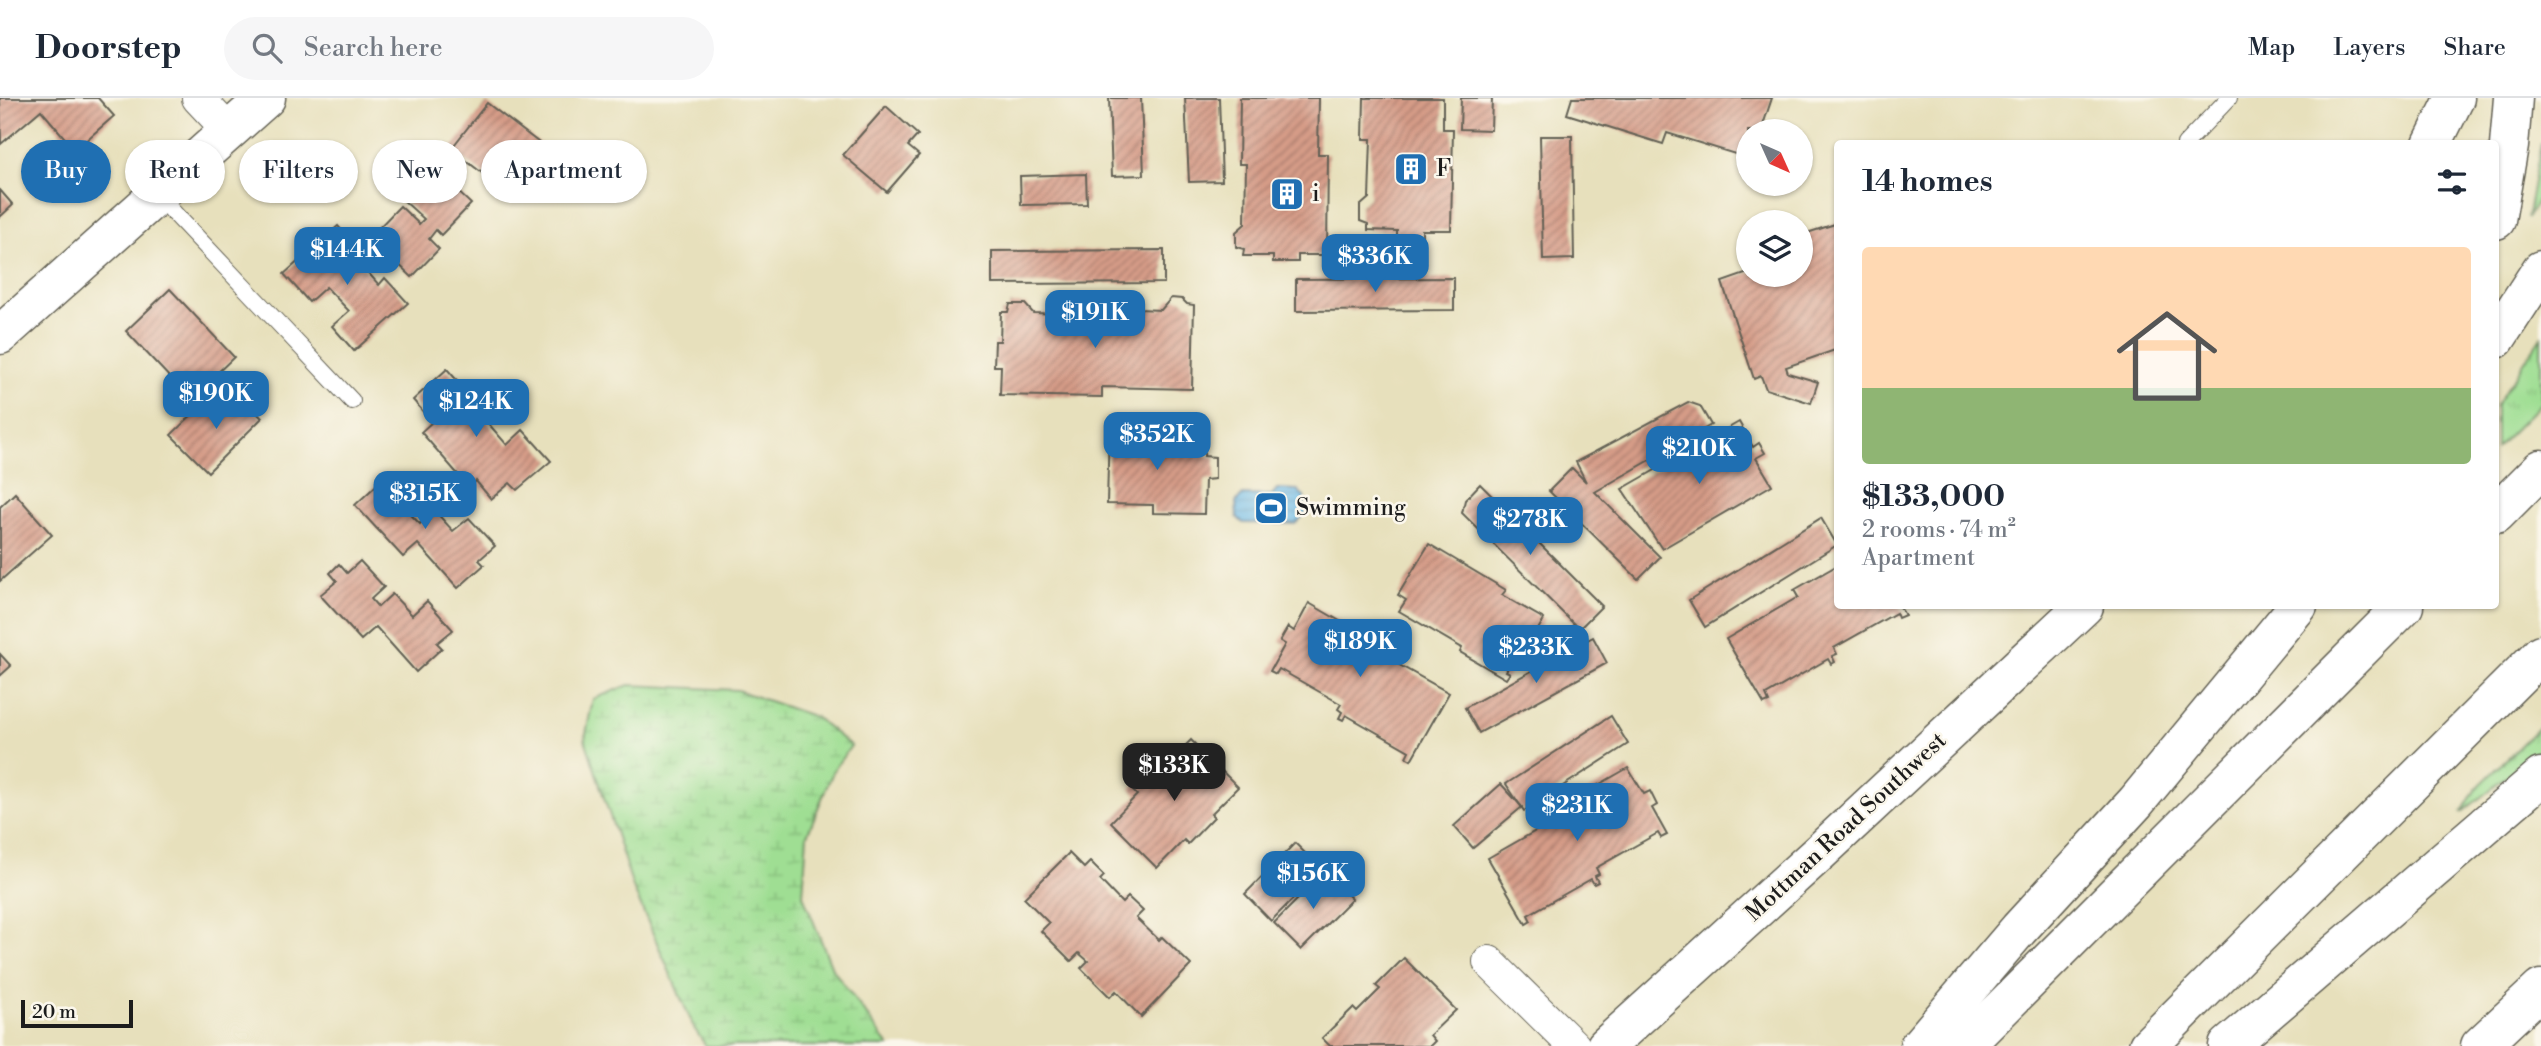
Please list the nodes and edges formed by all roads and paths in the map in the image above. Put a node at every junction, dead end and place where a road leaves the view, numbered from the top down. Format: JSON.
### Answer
{"nodes":[{"id":1,"x":198,"y":98,"type":"edge"},
{"id":2,"x":266,"y":98,"type":"edge"},
{"id":3,"x":2229,"y":98,"type":"edge"},
{"id":4,"x":2455,"y":98,"type":"edge"},
{"id":5,"x":2513,"y":98,"type":"edge"},
{"id":6,"x":230,"y":132,"type":"junction"},
{"id":7,"x":221,"y":140,"type":"edge"},
{"id":8,"x":2189,"y":140,"type":"edge"},
{"id":9,"x":2434,"y":140,"type":"edge"},
{"id":10,"x":150,"y":203,"type":"edge"},
{"id":11,"x":165,"y":203,"type":"edge"},
{"id":12,"x":2499,"y":203,"type":"edge"},
{"id":13,"x":2541,"y":270,"type":"edge"},
{"id":14,"x":2499,"y":334,"type":"edge"},
{"id":15,"x":0,"y":335,"type":"edge"},
{"id":16,"x":352,"y":401,"type":"dead end"},
{"id":17,"x":2541,"y":469,"type":"edge"},
{"id":18,"x":2499,"y":511,"type":"edge"},
{"id":19,"x":2081,"y":609,"type":"edge"},
{"id":20,"x":2279,"y":609,"type":"edge"},
{"id":21,"x":2296,"y":609,"type":"edge"},
{"id":22,"x":2401,"y":609,"type":"edge"},
{"id":23,"x":2541,"y":654,"type":"edge"},
{"id":24,"x":2217,"y":704,"type":"junction"},
{"id":25,"x":2541,"y":777,"type":"edge"},
{"id":26,"x":2541,"y":797,"type":"edge"},
{"id":27,"x":2408,"y":891,"type":"junction"},
{"id":28,"x":1489,"y":961,"type":"dead end"},
{"id":29,"x":2541,"y":989,"type":"edge"},
{"id":30,"x":1574,"y":1046,"type":"edge"},
{"id":31,"x":1606,"y":1046,"type":"edge"},
{"id":32,"x":1919,"y":1046,"type":"edge"},
{"id":33,"x":1964,"y":1046,"type":"edge"},
{"id":34,"x":2148,"y":1046,"type":"edge"},
{"id":35,"x":2228,"y":1046,"type":"edge"},
{"id":36,"x":2480,"y":1046,"type":"edge"}],
"edges":[{"from":1,"to":6,"type":"street"},
{"from":2,"to":6,"type":"main road"},
{"from":3,"to":8,"type":"lane"},
{"from":4,"to":9,"type":"main road"},
{"from":5,"to":12,"type":"main road"},
{"from":6,"to":7,"type":"main road"},
{"from":10,"to":15,"type":"main road"},
{"from":11,"to":16,"type":"lane"},
{"from":13,"to":14,"type":"main road"},
{"from":17,"to":18,"type":"main road"},
{"from":19,"to":31,"type":"main road","name":"Mottman Road Southwest"},
{"from":20,"to":24,"type":"main road"},
{"from":21,"to":24,"type":"main road"},
{"from":22,"to":33,"type":"main road"},
{"from":23,"to":34,"type":"main road"},
{"from":24,"to":32,"type":"main road"},
{"from":25,"to":27,"type":"main road"},
{"from":26,"to":27,"type":"main road"},
{"from":27,"to":35,"type":"main road"},
{"from":28,"to":30,"type":"street"},
{"from":29,"to":36,"type":"main road"}]}
